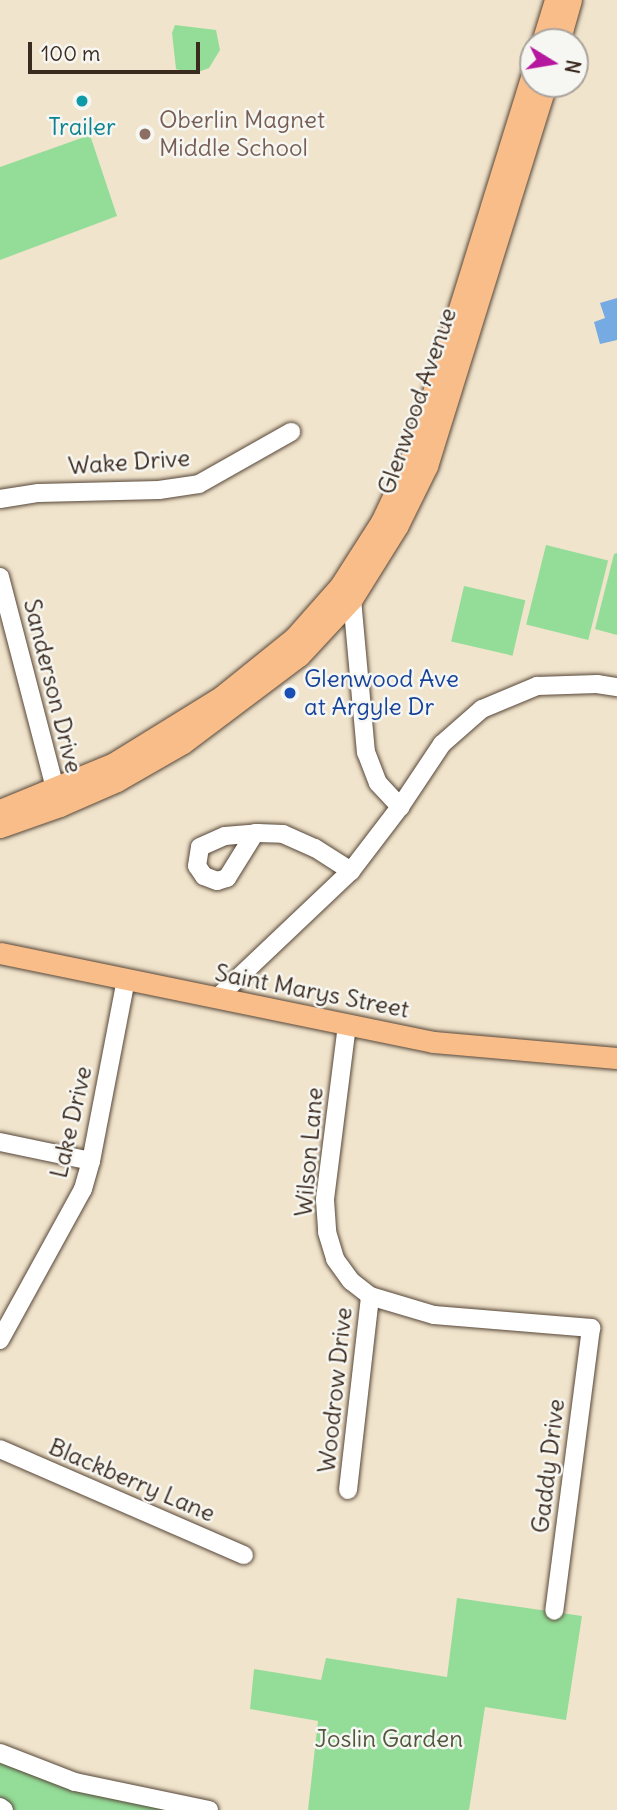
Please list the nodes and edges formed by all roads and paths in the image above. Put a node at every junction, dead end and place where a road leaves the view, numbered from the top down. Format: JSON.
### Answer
{"nodes":[{"id":1,"x":555,"y":0,"type":"edge"},
{"id":2,"x":571,"y":0,"type":"edge"},
{"id":3,"x":546,"y":28,"type":"edge"},
{"id":4,"x":562,"y":28,"type":"edge"},
{"id":5,"x":525,"y":98,"type":"edge"},
{"id":6,"x":542,"y":98,"type":"edge"},
{"id":7,"x":291,"y":432,"type":"dead end"},
{"id":8,"x":0,"y":499,"type":"edge"},
{"id":9,"x":0,"y":577,"type":"edge"},
{"id":10,"x":346,"y":592,"type":"junction"},
{"id":11,"x":617,"y":687,"type":"edge"},
{"id":12,"x":57,"y":798,"type":"junction"},
{"id":13,"x":400,"y":807,"type":"junction"},
{"id":14,"x":0,"y":810,"type":"edge"},
{"id":15,"x":0,"y":827,"type":"edge"},
{"id":16,"x":255,"y":833,"type":"dead end"},
{"id":17,"x":351,"y":871,"type":"junction"},
{"id":18,"x":0,"y":953,"type":"edge"},
{"id":19,"x":126,"y":980,"type":"junction"},
{"id":20,"x":217,"y":999,"type":"junction"},
{"id":21,"x":347,"y":1025,"type":"junction"},
{"id":22,"x":617,"y":1058,"type":"edge"},
{"id":23,"x":0,"y":1142,"type":"edge"},
{"id":24,"x":91,"y":1161,"type":"junction"},
{"id":25,"x":370,"y":1296,"type":"junction"},
{"id":26,"x":591,"y":1328,"type":"joint"},
{"id":27,"x":0,"y":1340,"type":"edge"},
{"id":28,"x":0,"y":1449,"type":"edge"},
{"id":29,"x":348,"y":1490,"type":"dead end"},
{"id":30,"x":244,"y":1555,"type":"dead end"},
{"id":31,"x":554,"y":1611,"type":"dead end"},
{"id":32,"x":0,"y":1753,"type":"edge"},
{"id":33,"x":209,"y":1810,"type":"edge"}],
"edges":[{"from":1,"to":3,"type":"main road"},
{"from":2,"to":4,"type":"main road"},
{"from":5,"to":10,"type":"main road","name":"Glenwood Avenue"},
{"from":6,"to":10,"type":"main road","name":"Glenwood Avenue"},
{"from":7,"to":8,"type":"street","name":"Wake Drive"},
{"from":9,"to":12,"type":"street","name":"Sanderson Drive"},
{"from":10,"to":12,"type":"main road","name":"Glenwood Avenue"},
{"from":10,"to":13,"type":"street"},
{"from":11,"to":13,"type":"street"},
{"from":12,"to":14,"type":"main road","name":"Glenwood Avenue"},
{"from":12,"to":15,"type":"main road","name":"Glenwood Avenue"},
{"from":13,"to":17,"type":"street"},
{"from":16,"to":17,"type":"street"},
{"from":17,"to":20,"type":"street"},
{"from":18,"to":19,"type":"main road","name":"Saint Marys Street"},
{"from":19,"to":20,"type":"main road","name":"Saint Marys Street"},
{"from":19,"to":24,"type":"street","name":"Lake Drive"},
{"from":20,"to":21,"type":"main road","name":"Saint Marys Street"},
{"from":21,"to":22,"type":"main road","name":"Saint Marys Street"},
{"from":21,"to":25,"type":"street","name":"Wilson Lane"},
{"from":23,"to":24,"type":"street"},
{"from":24,"to":27,"type":"street","name":"Lake Drive"},
{"from":25,"to":26,"type":"street","name":"Wilson Lane"},
{"from":25,"to":29,"type":"street","name":"Woodrow Drive"},
{"from":26,"to":31,"type":"street","name":"Gaddy Drive"},
{"from":28,"to":30,"type":"street","name":"Blackberry Lane"},
{"from":32,"to":33,"type":"street"}]}
